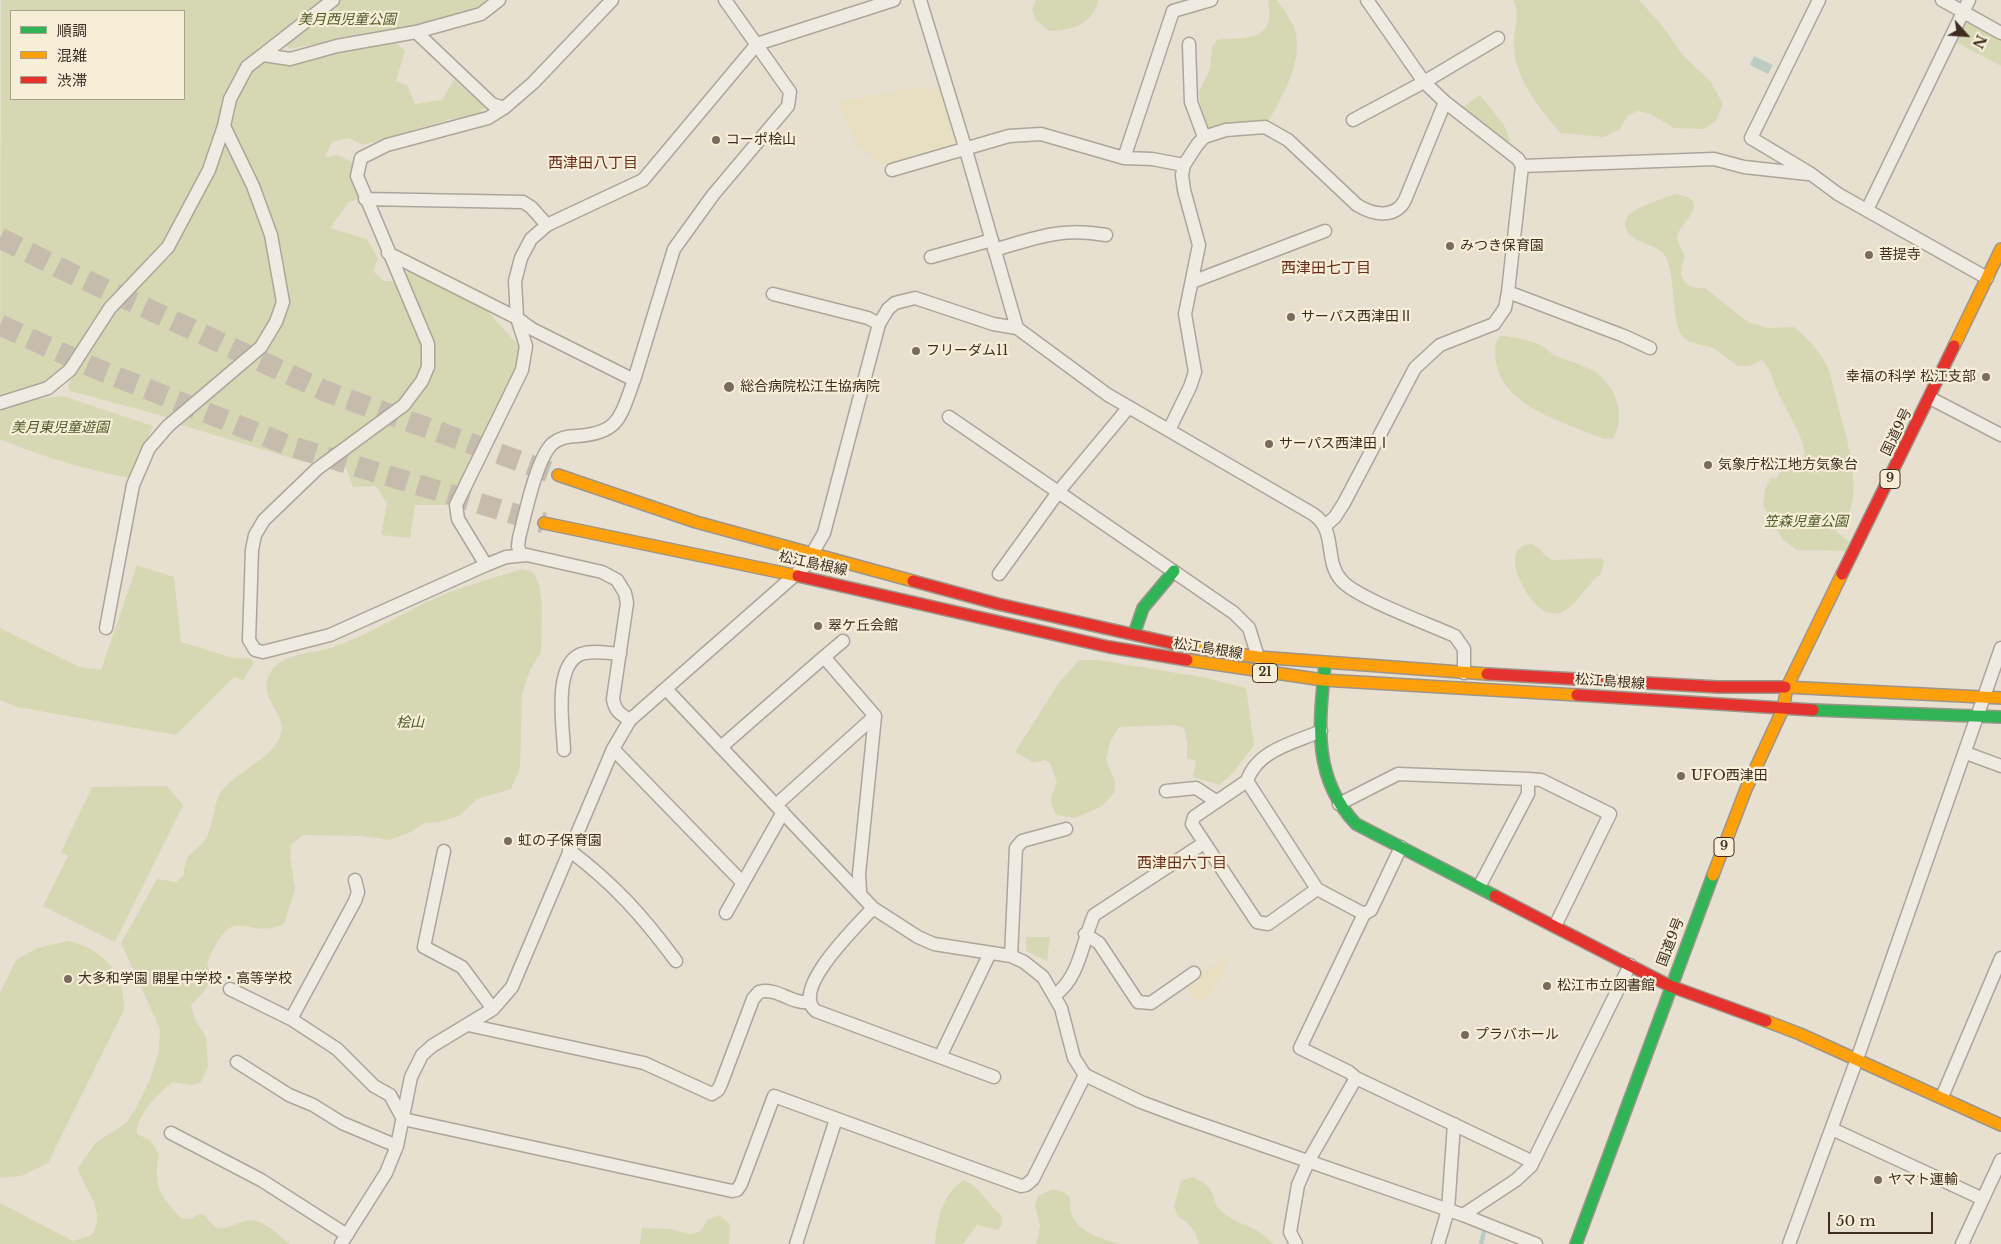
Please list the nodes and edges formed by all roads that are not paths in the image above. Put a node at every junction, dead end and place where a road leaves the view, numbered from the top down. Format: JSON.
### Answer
{"nodes":[{"id":1,"x":333,"y":0,"type":"edge"},
{"id":2,"x":499,"y":0,"type":"edge"},
{"id":3,"x":612,"y":0,"type":"edge"},
{"id":4,"x":725,"y":0,"type":"edge"},
{"id":5,"x":894,"y":0,"type":"edge"},
{"id":6,"x":920,"y":0,"type":"edge"},
{"id":7,"x":1211,"y":0,"type":"edge"},
{"id":8,"x":1367,"y":0,"type":"edge"},
{"id":9,"x":1819,"y":0,"type":"edge"},
{"id":10,"x":1942,"y":0,"type":"edge"},
{"id":11,"x":1969,"y":0,"type":"edge"},
{"id":12,"x":1963,"y":12,"type":"junction"},
{"id":13,"x":416,"y":32,"type":"junction"},
{"id":14,"x":2001,"y":33,"type":"edge"},
{"id":15,"x":1498,"y":38,"type":"dead end"},
{"id":16,"x":757,"y":44,"type":"junction"},
{"id":17,"x":1189,"y":44,"type":"dead end"},
{"id":18,"x":263,"y":55,"type":"junction"},
{"id":19,"x":1424,"y":82,"type":"junction"},
{"id":20,"x":1444,"y":102,"type":"junction"},
{"id":21,"x":504,"y":108,"type":"junction"},
{"id":22,"x":1353,"y":120,"type":"dead end"},
{"id":23,"x":224,"y":126,"type":"junction"},
{"id":24,"x":1204,"y":137,"type":"junction"},
{"id":25,"x":965,"y":147,"type":"junction"},
{"id":26,"x":1124,"y":158,"type":"junction"},
{"id":27,"x":1184,"y":165,"type":"junction"},
{"id":28,"x":1522,"y":166,"type":"junction"},
{"id":29,"x":892,"y":170,"type":"dead end"},
{"id":30,"x":1811,"y":174,"type":"junction"},
{"id":31,"x":364,"y":198,"type":"junction"},
{"id":32,"x":1867,"y":210,"type":"junction"},
{"id":33,"x":547,"y":225,"type":"junction"},
{"id":34,"x":1325,"y":231,"type":"dead end"},
{"id":35,"x":1106,"y":235,"type":"dead end"},
{"id":36,"x":993,"y":245,"type":"junction"},
{"id":37,"x":2001,"y":249,"type":"edge"},
{"id":38,"x":388,"y":252,"type":"junction"},
{"id":39,"x":931,"y":257,"type":"dead end"},
{"id":40,"x":1987,"y":278,"type":"junction"},
{"id":41,"x":1192,"y":282,"type":"junction"},
{"id":42,"x":1508,"y":292,"type":"junction"},
{"id":43,"x":773,"y":294,"type":"dead end"},
{"id":44,"x":518,"y":318,"type":"junction"},
{"id":45,"x":879,"y":324,"type":"junction"},
{"id":46,"x":1017,"y":328,"type":"junction"},
{"id":47,"x":1650,"y":348,"type":"dead end"},
{"id":48,"x":634,"y":380,"type":"junction"},
{"id":49,"x":1930,"y":398,"type":"junction"},
{"id":50,"x":0,"y":403,"type":"edge"},
{"id":51,"x":1128,"y":407,"type":"junction"},
{"id":52,"x":949,"y":417,"type":"dead end"},
{"id":53,"x":1169,"y":430,"type":"junction"},
{"id":54,"x":2001,"y":435,"type":"edge"},
{"id":55,"x":558,"y":475,"type":"tunnel mouth"},
{"id":56,"x":1059,"y":491,"type":"junction"},
{"id":57,"x":544,"y":523,"type":"tunnel mouth"},
{"id":58,"x":1325,"y":526,"type":"junction"},
{"id":59,"x":522,"y":554,"type":"junction"},
{"id":60,"x":813,"y":554,"type":"junction"},
{"id":61,"x":486,"y":565,"type":"junction"},
{"id":62,"x":1174,"y":571,"type":"junction"},
{"id":63,"x":999,"y":574,"type":"dead end"},
{"id":64,"x":795,"y":575,"type":"junction"},
{"id":65,"x":106,"y":628,"type":"dead end"},
{"id":66,"x":1134,"y":634,"type":"junction"},
{"id":67,"x":843,"y":642,"type":"dead end"},
{"id":68,"x":2001,"y":648,"type":"edge"},
{"id":69,"x":620,"y":654,"type":"junction"},
{"id":70,"x":824,"y":657,"type":"junction"},
{"id":71,"x":1258,"y":657,"type":"junction"},
{"id":72,"x":1325,"y":663,"type":"junction"},
{"id":73,"x":1464,"y":673,"type":"junction"},
{"id":74,"x":1323,"y":680,"type":"junction"},
{"id":75,"x":1803,"y":682,"type":"junction"},
{"id":76,"x":1788,"y":687,"type":"junction"},
{"id":77,"x":666,"y":689,"type":"junction"},
{"id":78,"x":1984,"y":697,"type":"junction"},
{"id":79,"x":2001,"y":698,"type":"edge"},
{"id":80,"x":1783,"y":710,"type":"junction"},
{"id":81,"x":875,"y":716,"type":"junction"},
{"id":82,"x":1978,"y":716,"type":"junction"},
{"id":83,"x":2001,"y":717,"type":"edge"},
{"id":84,"x":630,"y":720,"type":"junction"},
{"id":85,"x":1321,"y":731,"type":"junction"},
{"id":86,"x":721,"y":747,"type":"junction"},
{"id":87,"x":613,"y":749,"type":"junction"},
{"id":88,"x":564,"y":750,"type":"dead end"},
{"id":89,"x":1966,"y":753,"type":"junction"},
{"id":90,"x":2001,"y":766,"type":"edge"},
{"id":91,"x":1528,"y":779,"type":"junction"},
{"id":92,"x":1247,"y":781,"type":"junction"},
{"id":93,"x":1166,"y":790,"type":"dead end"},
{"id":94,"x":1216,"y":801,"type":"junction"},
{"id":95,"x":1339,"y":804,"type":"junction"},
{"id":96,"x":779,"y":808,"type":"junction"},
{"id":97,"x":1066,"y":830,"type":"dead end"},
{"id":98,"x":1204,"y":843,"type":"junction"},
{"id":99,"x":1401,"y":847,"type":"junction"},
{"id":100,"x":568,"y":850,"type":"junction"},
{"id":101,"x":444,"y":852,"type":"dead end"},
{"id":102,"x":355,"y":880,"type":"dead end"},
{"id":103,"x":743,"y":883,"type":"junction"},
{"id":104,"x":1479,"y":887,"type":"junction"},
{"id":105,"x":1317,"y":889,"type":"junction"},
{"id":106,"x":860,"y":891,"type":"junction"},
{"id":107,"x":874,"y":908,"type":"junction"},
{"id":108,"x":726,"y":913,"type":"dead end"},
{"id":109,"x":1364,"y":914,"type":"junction"},
{"id":110,"x":1554,"y":926,"type":"junction"},
{"id":111,"x":1086,"y":934,"type":"junction"},
{"id":112,"x":990,"y":953,"type":"junction"},
{"id":113,"x":1011,"y":956,"type":"junction"},
{"id":114,"x":2001,"y":958,"type":"edge"},
{"id":115,"x":676,"y":961,"type":"dead end"},
{"id":116,"x":1630,"y":965,"type":"junction"},
{"id":117,"x":1194,"y":973,"type":"dead end"},
{"id":118,"x":1670,"y":986,"type":"junction"},
{"id":119,"x":230,"y":989,"type":"dead end"},
{"id":120,"x":1055,"y":995,"type":"junction"},
{"id":121,"x":808,"y":1002,"type":"junction"},
{"id":122,"x":493,"y":1009,"type":"junction"},
{"id":123,"x":291,"y":1019,"type":"junction"},
{"id":124,"x":468,"y":1025,"type":"junction"},
{"id":125,"x":940,"y":1057,"type":"junction"},
{"id":126,"x":1858,"y":1059,"type":"junction"},
{"id":127,"x":237,"y":1062,"type":"dead end"},
{"id":128,"x":1085,"y":1076,"type":"junction"},
{"id":129,"x":994,"y":1077,"type":"dead end"},
{"id":130,"x":1356,"y":1078,"type":"junction"},
{"id":131,"x":1942,"y":1097,"type":"junction"},
{"id":132,"x":403,"y":1119,"type":"junction"},
{"id":133,"x":836,"y":1120,"type":"junction"},
{"id":134,"x":1454,"y":1124,"type":"junction"},
{"id":135,"x":2001,"y":1125,"type":"edge"},
{"id":136,"x":1832,"y":1129,"type":"junction"},
{"id":137,"x":171,"y":1133,"type":"dead end"},
{"id":138,"x":397,"y":1146,"type":"junction"},
{"id":139,"x":1309,"y":1160,"type":"junction"},
{"id":140,"x":2001,"y":1160,"type":"edge"},
{"id":141,"x":1533,"y":1162,"type":"junction"},
{"id":142,"x":1983,"y":1200,"type":"junction"},
{"id":143,"x":1448,"y":1210,"type":"junction"},
{"id":144,"x":1463,"y":1215,"type":"junction"},
{"id":145,"x":344,"y":1240,"type":"edge"},
{"id":146,"x":796,"y":1244,"type":"edge"},
{"id":147,"x":1296,"y":1244,"type":"edge"},
{"id":148,"x":1438,"y":1244,"type":"edge"},
{"id":149,"x":1536,"y":1244,"type":"edge"},
{"id":150,"x":1576,"y":1244,"type":"edge"},
{"id":151,"x":1790,"y":1244,"type":"edge"},
{"id":152,"x":1962,"y":1244,"type":"edge"}],
"edges":[{"from":1,"to":18,"type":"street"},
{"from":2,"to":13,"type":"street"},
{"from":3,"to":21,"type":"street"},
{"from":4,"to":16,"type":"street"},
{"from":5,"to":16,"type":"street"},
{"from":6,"to":25,"type":"street"},
{"from":7,"to":26,"type":"street"},
{"from":8,"to":19,"type":"street"},
{"from":9,"to":30,"type":"street"},
{"from":10,"to":12,"type":"street"},
{"from":11,"to":12,"type":"street"},
{"from":12,"to":14,"type":"street"},
{"from":12,"to":32,"type":"street"},
{"from":13,"to":18,"type":"street"},
{"from":13,"to":21,"type":"street"},
{"from":15,"to":19,"type":"street"},
{"from":16,"to":33,"type":"street"},
{"from":16,"to":48,"type":"street"},
{"from":17,"to":24,"type":"street"},
{"from":18,"to":23,"type":"street"},
{"from":19,"to":20,"type":"street"},
{"from":19,"to":22,"type":"street"},
{"from":20,"to":24,"type":"street"},
{"from":20,"to":28,"type":"street"},
{"from":21,"to":31,"type":"street"},
{"from":23,"to":50,"type":"street"},
{"from":23,"to":65,"type":"street"},
{"from":24,"to":27,"type":"street"},
{"from":25,"to":26,"type":"street"},
{"from":25,"to":29,"type":"street"},
{"from":25,"to":36,"type":"street"},
{"from":26,"to":27,"type":"street"},
{"from":27,"to":41,"type":"street"},
{"from":28,"to":30,"type":"street"},
{"from":28,"to":42,"type":"street"},
{"from":30,"to":32,"type":"street"},
{"from":31,"to":33,"type":"street"},
{"from":31,"to":38,"type":"street"},
{"from":32,"to":40,"type":"street"},
{"from":33,"to":44,"type":"street"},
{"from":34,"to":41,"type":"street"},
{"from":35,"to":36,"type":"street"},
{"from":36,"to":39,"type":"street"},
{"from":36,"to":46,"type":"street"},
{"from":37,"to":40,"type":"main road","name":"国道9号","number":"9"},
{"from":38,"to":44,"type":"street"},
{"from":38,"to":61,"type":"street"},
{"from":40,"to":49,"type":"main road","name":"国道9号","number":"9"},
{"from":41,"to":53,"type":"street"},
{"from":42,"to":47,"type":"street"},
{"from":42,"to":58,"type":"street"},
{"from":43,"to":45,"type":"street"},
{"from":44,"to":48,"type":"street"},
{"from":44,"to":61,"type":"street"},
{"from":45,"to":46,"type":"street"},
{"from":45,"to":60,"type":"street"},
{"from":46,"to":51,"type":"street"},
{"from":48,"to":59,"type":"street"},
{"from":49,"to":54,"type":"street"},
{"from":49,"to":76,"type":"main road","name":"国道9号","number":"9"},
{"from":51,"to":53,"type":"street"},
{"from":51,"to":56,"type":"street"},
{"from":52,"to":56,"type":"street"},
{"from":53,"to":58,"type":"street"},
{"from":55,"to":60,"type":"main road","name":"松江島根線","number":"21"},
{"from":56,"to":62,"type":"street"},
{"from":56,"to":63,"type":"street"},
{"from":57,"to":64,"type":"main road","name":"松江島根線","number":"21"},
{"from":58,"to":73,"type":"street"},
{"from":59,"to":61,"type":"street"},
{"from":59,"to":69,"type":"street"},
{"from":60,"to":64,"type":"street"},
{"from":60,"to":66,"type":"main road","name":"松江島根線","number":"21"},
{"from":62,"to":66,"type":"main road"},
{"from":62,"to":71,"type":"street"},
{"from":64,"to":74,"type":"main road","name":"松江島根線","number":"21"},
{"from":64,"to":77,"type":"street"},
{"from":66,"to":71,"type":"main road","name":"松江島根線","number":"21"},
{"from":67,"to":70,"type":"street"},
{"from":68,"to":78,"type":"street"},
{"from":69,"to":84,"type":"street"},
{"from":69,"to":88,"type":"street"},
{"from":70,"to":81,"type":"street"},
{"from":70,"to":86,"type":"street"},
{"from":71,"to":72,"type":"main road","name":"松江島根線","number":"21"},
{"from":72,"to":73,"type":"main road","name":"松江島根線","number":"21"},
{"from":72,"to":74,"type":"main road"},
{"from":73,"to":76,"type":"main road","name":"松江島根線","number":"21"},
{"from":74,"to":80,"type":"main road","name":"松江島根線","number":"21"},
{"from":74,"to":85,"type":"main road"},
{"from":75,"to":76,"type":"main road","name":"松江島根線","number":"21"},
{"from":75,"to":78,"type":"main road","name":"松江島根線","number":"21"},
{"from":75,"to":80,"type":"main road","name":"国道9号","number":"9"},
{"from":76,"to":80,"type":"main road","name":"国道9号","number":"9"},
{"from":77,"to":84,"type":"street"},
{"from":77,"to":86,"type":"street"},
{"from":78,"to":79,"type":"main road","name":"松江島根線","number":"21"},
{"from":78,"to":82,"type":"street"},
{"from":80,"to":82,"type":"main road","name":"松江島根線","number":"21"},
{"from":80,"to":118,"type":"main road","name":"国道9号","number":"9"},
{"from":81,"to":96,"type":"street"},
{"from":81,"to":106,"type":"street"},
{"from":82,"to":83,"type":"main road","name":"松江島根線","number":"21"},
{"from":82,"to":89,"type":"street"},
{"from":84,"to":87,"type":"street"},
{"from":85,"to":92,"type":"street"},
{"from":85,"to":95,"type":"main road"},
{"from":86,"to":96,"type":"street"},
{"from":87,"to":100,"type":"street"},
{"from":87,"to":103,"type":"street"},
{"from":89,"to":90,"type":"street"},
{"from":89,"to":126,"type":"street"},
{"from":91,"to":95,"type":"street"},
{"from":91,"to":104,"type":"street"},
{"from":91,"to":110,"type":"street"},
{"from":92,"to":94,"type":"street"},
{"from":92,"to":105,"type":"street"},
{"from":93,"to":94,"type":"street"},
{"from":94,"to":98,"type":"street"},
{"from":95,"to":99,"type":"main road"},
{"from":96,"to":103,"type":"street"},
{"from":96,"to":106,"type":"street"},
{"from":97,"to":113,"type":"street"},
{"from":98,"to":105,"type":"street"},
{"from":98,"to":111,"type":"street"},
{"from":99,"to":104,"type":"main road"},
{"from":99,"to":109,"type":"street"},
{"from":100,"to":115,"type":"street"},
{"from":100,"to":122,"type":"street"},
{"from":101,"to":122,"type":"street"},
{"from":102,"to":123,"type":"street"},
{"from":103,"to":108,"type":"street"},
{"from":104,"to":110,"type":"main road"},
{"from":105,"to":109,"type":"street"},
{"from":106,"to":107,"type":"street"},
{"from":107,"to":112,"type":"street"},
{"from":107,"to":121,"type":"street"},
{"from":109,"to":130,"type":"street"},
{"from":110,"to":116,"type":"main road"},
{"from":111,"to":117,"type":"street"},
{"from":111,"to":120,"type":"street"},
{"from":112,"to":113,"type":"street"},
{"from":112,"to":125,"type":"street"},
{"from":113,"to":120,"type":"street"},
{"from":114,"to":131,"type":"street"},
{"from":116,"to":118,"type":"main road"},
{"from":116,"to":141,"type":"street"},
{"from":118,"to":126,"type":"main road"},
{"from":118,"to":150,"type":"main road","name":"国道9号","number":"9"},
{"from":119,"to":123,"type":"street"},
{"from":120,"to":128,"type":"street"},
{"from":121,"to":124,"type":"street"},
{"from":121,"to":125,"type":"street"},
{"from":122,"to":124,"type":"street"},
{"from":123,"to":132,"type":"street"},
{"from":124,"to":132,"type":"street"},
{"from":125,"to":129,"type":"street"},
{"from":126,"to":131,"type":"main road"},
{"from":126,"to":136,"type":"street"},
{"from":127,"to":138,"type":"street"},
{"from":128,"to":133,"type":"street"},
{"from":128,"to":139,"type":"street"},
{"from":130,"to":134,"type":"street"},
{"from":130,"to":139,"type":"street"},
{"from":131,"to":135,"type":"main road"},
{"from":132,"to":133,"type":"street"},
{"from":132,"to":138,"type":"street"},
{"from":133,"to":146,"type":"street"},
{"from":134,"to":141,"type":"street"},
{"from":134,"to":143,"type":"street"},
{"from":136,"to":142,"type":"street"},
{"from":136,"to":151,"type":"street"},
{"from":137,"to":145,"type":"street"},
{"from":138,"to":145,"type":"street"},
{"from":139,"to":143,"type":"street"},
{"from":139,"to":147,"type":"street"},
{"from":140,"to":142,"type":"street"},
{"from":141,"to":144,"type":"street"},
{"from":142,"to":152,"type":"street"},
{"from":143,"to":144,"type":"street"},
{"from":143,"to":148,"type":"street"},
{"from":144,"to":149,"type":"street"}]}
